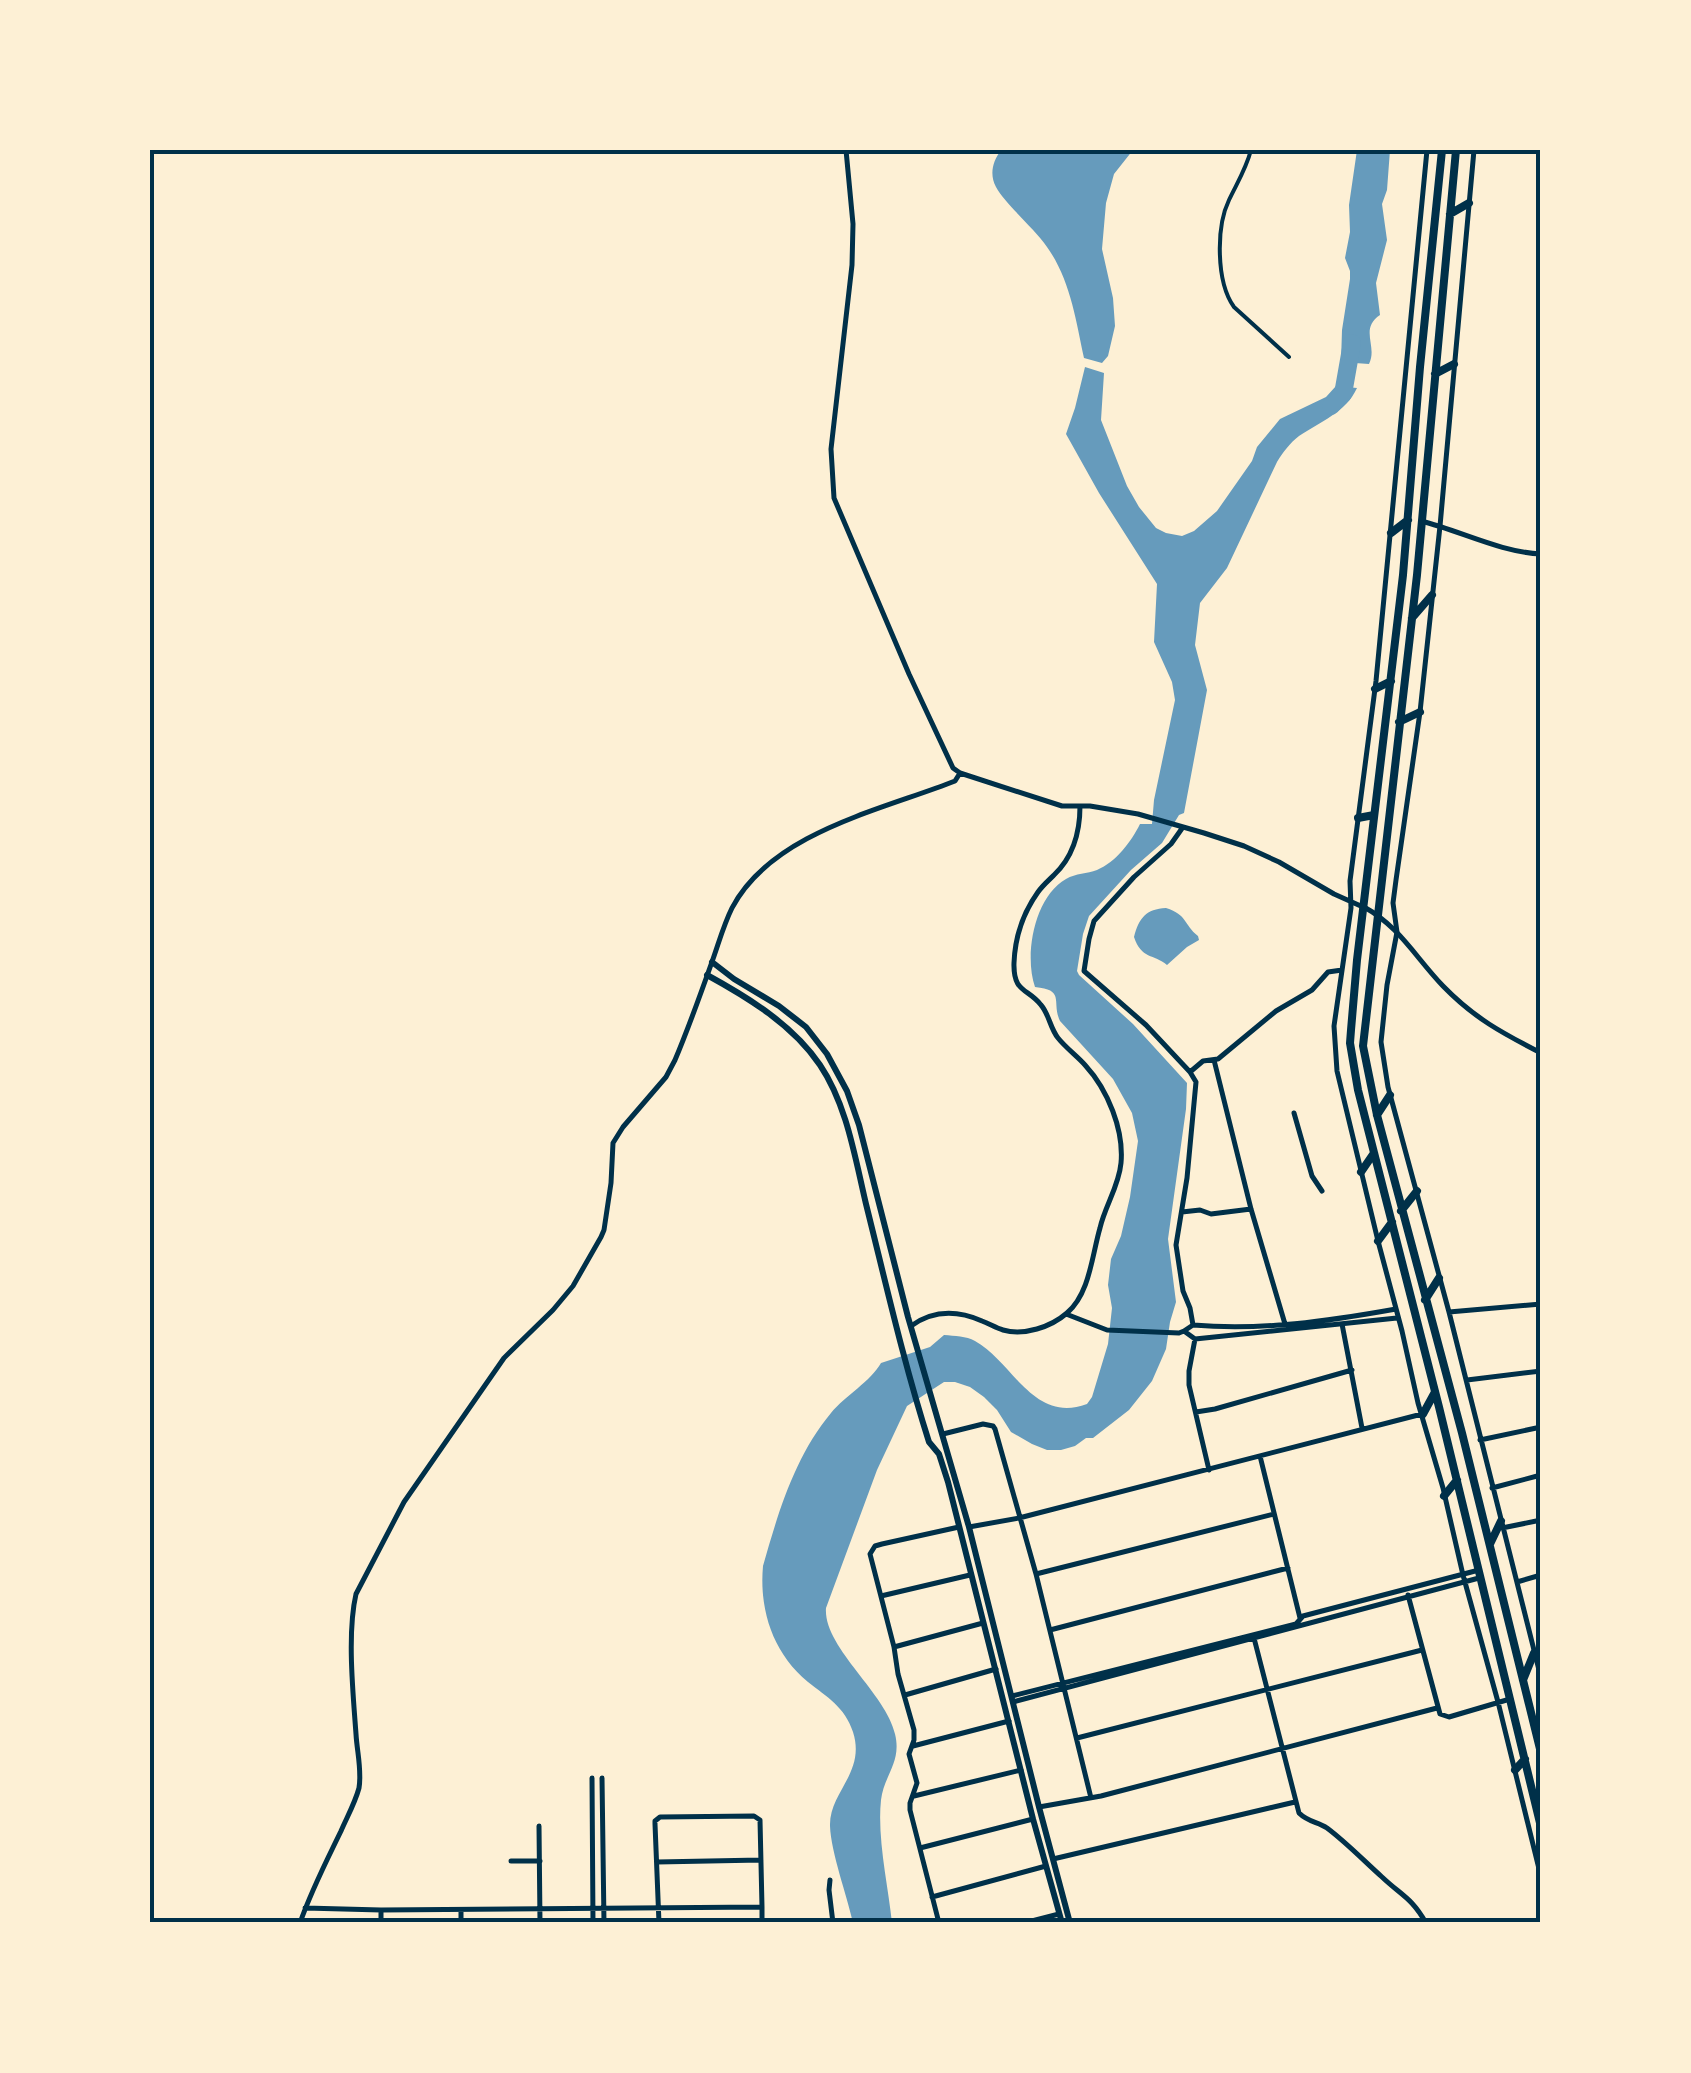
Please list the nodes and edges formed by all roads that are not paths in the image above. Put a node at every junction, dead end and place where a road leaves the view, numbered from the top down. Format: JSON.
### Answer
{"nodes":[{"id":1,"x":846,"y":150,"type":"edge"},
{"id":2,"x":1252,"y":150,"type":"edge"},
{"id":3,"x":1426,"y":150,"type":"edge"},
{"id":4,"x":1442,"y":150,"type":"edge"},
{"id":5,"x":1456,"y":150,"type":"edge"},
{"id":6,"x":1474,"y":150,"type":"edge"},
{"id":7,"x":1470,"y":203,"type":"junction"},
{"id":8,"x":1450,"y":214,"type":"junction"},
{"id":9,"x":1289,"y":357,"type":"dead end"},
{"id":10,"x":1454,"y":364,"type":"junction"},
{"id":11,"x":1435,"y":374,"type":"junction"},
{"id":12,"x":1408,"y":520,"type":"junction"},
{"id":13,"x":1421,"y":521,"type":"junction"},
{"id":14,"x":1440,"y":526,"type":"junction"},
{"id":15,"x":1392,"y":533,"type":"junction"},
{"id":16,"x":1541,"y":554,"type":"edge"},
{"id":17,"x":1432,"y":595,"type":"junction"},
{"id":18,"x":1412,"y":618,"type":"junction"},
{"id":19,"x":1391,"y":681,"type":"junction"},
{"id":20,"x":1376,"y":689,"type":"junction"},
{"id":21,"x":1420,"y":712,"type":"junction"},
{"id":22,"x":1400,"y":722,"type":"junction"},
{"id":23,"x":960,"y":773,"type":"junction"},
{"id":24,"x":1080,"y":806,"type":"junction"},
{"id":25,"x":1374,"y":815,"type":"junction"},
{"id":26,"x":1358,"y":818,"type":"junction"},
{"id":27,"x":1180,"y":826,"type":"junction"},
{"id":28,"x":1351,"y":901,"type":"junction"},
{"id":29,"x":1363,"y":907,"type":"junction"},
{"id":30,"x":1378,"y":915,"type":"junction"},
{"id":31,"x":1397,"y":932,"type":"junction"},
{"id":32,"x":712,"y":962,"type":"junction"},
{"id":33,"x":1342,"y":970,"type":"junction"},
{"id":34,"x":707,"y":975,"type":"junction"},
{"id":35,"x":1541,"y":1053,"type":"edge"},
{"id":36,"x":1214,"y":1060,"type":"junction"},
{"id":37,"x":1190,"y":1072,"type":"junction"},
{"id":38,"x":1390,"y":1095,"type":"junction"},
{"id":39,"x":1294,"y":1113,"type":"dead end"},
{"id":40,"x":1377,"y":1114,"type":"junction"},
{"id":41,"x":1374,"y":1153,"type":"junction"},
{"id":42,"x":1361,"y":1172,"type":"junction"},
{"id":43,"x":1322,"y":1191,"type":"dead end"},
{"id":44,"x":1416,"y":1192,"type":"junction"},
{"id":45,"x":1252,"y":1209,"type":"junction"},
{"id":46,"x":1401,"y":1211,"type":"junction"},
{"id":47,"x":1182,"y":1212,"type":"junction"},
{"id":48,"x":1392,"y":1222,"type":"junction"},
{"id":49,"x":1378,"y":1242,"type":"junction"},
{"id":50,"x":1439,"y":1278,"type":"junction"},
{"id":51,"x":1425,"y":1300,"type":"junction"},
{"id":52,"x":1541,"y":1304,"type":"edge"},
{"id":53,"x":1396,"y":1309,"type":"junction"},
{"id":54,"x":1449,"y":1312,"type":"junction"},
{"id":55,"x":1066,"y":1314,"type":"junction"},
{"id":56,"x":1399,"y":1318,"type":"junction"},
{"id":57,"x":1285,"y":1324,"type":"junction"},
{"id":58,"x":1342,"y":1324,"type":"junction"},
{"id":59,"x":1193,"y":1325,"type":"junction"},
{"id":60,"x":910,"y":1326,"type":"junction"},
{"id":61,"x":1184,"y":1331,"type":"junction"},
{"id":62,"x":1196,"y":1339,"type":"junction"},
{"id":63,"x":1352,"y":1370,"type":"junction"},
{"id":64,"x":1541,"y":1370,"type":"edge"},
{"id":65,"x":1467,"y":1380,"type":"junction"},
{"id":66,"x":1434,"y":1392,"type":"junction"},
{"id":67,"x":1196,"y":1412,"type":"junction"},
{"id":68,"x":1422,"y":1414,"type":"junction"},
{"id":69,"x":1541,"y":1426,"type":"edge"},
{"id":70,"x":1362,"y":1428,"type":"junction"},
{"id":71,"x":942,"y":1434,"type":"junction"},
{"id":72,"x":1480,"y":1440,"type":"junction"},
{"id":73,"x":1260,"y":1456,"type":"junction"},
{"id":74,"x":1209,"y":1470,"type":"junction"},
{"id":75,"x":1541,"y":1475,"type":"edge"},
{"id":76,"x":1457,"y":1480,"type":"junction"},
{"id":77,"x":1492,"y":1488,"type":"junction"},
{"id":78,"x":1444,"y":1496,"type":"junction"},
{"id":79,"x":1274,"y":1514,"type":"junction"},
{"id":80,"x":1019,"y":1518,"type":"junction"},
{"id":81,"x":1541,"y":1520,"type":"edge"},
{"id":82,"x":1502,"y":1524,"type":"junction"},
{"id":83,"x":958,"y":1527,"type":"junction"},
{"id":84,"x":970,"y":1527,"type":"junction"},
{"id":85,"x":1490,"y":1544,"type":"junction"},
{"id":86,"x":1288,"y":1568,"type":"junction"},
{"id":87,"x":1036,"y":1574,"type":"junction"},
{"id":88,"x":1480,"y":1574,"type":"junction"},
{"id":89,"x":972,"y":1575,"type":"junction"},
{"id":90,"x":1463,"y":1575,"type":"junction"},
{"id":91,"x":1541,"y":1575,"type":"edge"},
{"id":92,"x":1517,"y":1582,"type":"junction"},
{"id":93,"x":1466,"y":1583,"type":"junction"},
{"id":94,"x":1408,"y":1594,"type":"junction"},
{"id":95,"x":881,"y":1596,"type":"junction"},
{"id":96,"x":984,"y":1623,"type":"junction"},
{"id":97,"x":1301,"y":1623,"type":"junction"},
{"id":98,"x":1050,"y":1630,"type":"junction"},
{"id":99,"x":1254,"y":1637,"type":"junction"},
{"id":100,"x":894,"y":1646,"type":"junction"},
{"id":101,"x":1422,"y":1650,"type":"junction"},
{"id":102,"x":1534,"y":1653,"type":"junction"},
{"id":103,"x":996,"y":1669,"type":"junction"},
{"id":104,"x":1541,"y":1678,"type":"edge"},
{"id":105,"x":1523,"y":1680,"type":"junction"},
{"id":106,"x":1063,"y":1687,"type":"junction"},
{"id":107,"x":1268,"y":1690,"type":"junction"},
{"id":108,"x":906,"y":1695,"type":"junction"},
{"id":109,"x":1013,"y":1699,"type":"junction"},
{"id":110,"x":1510,"y":1699,"type":"junction"},
{"id":111,"x":1498,"y":1702,"type":"junction"},
{"id":112,"x":1437,"y":1708,"type":"junction"},
{"id":113,"x":1009,"y":1722,"type":"junction"},
{"id":114,"x":1077,"y":1738,"type":"junction"},
{"id":115,"x":913,"y":1746,"type":"junction"},
{"id":116,"x":1283,"y":1750,"type":"junction"},
{"id":117,"x":1541,"y":1753,"type":"edge"},
{"id":118,"x":1525,"y":1758,"type":"junction"},
{"id":119,"x":1021,"y":1770,"type":"junction"},
{"id":120,"x":1516,"y":1770,"type":"junction"},
{"id":121,"x":592,"y":1778,"type":"dead end"},
{"id":122,"x":602,"y":1778,"type":"dead end"},
{"id":123,"x":914,"y":1796,"type":"junction"},
{"id":124,"x":1091,"y":1798,"type":"junction"},
{"id":125,"x":1295,"y":1802,"type":"junction"},
{"id":126,"x":1038,"y":1808,"type":"junction"},
{"id":127,"x":1032,"y":1818,"type":"junction"},
{"id":128,"x":539,"y":1826,"type":"dead end"},
{"id":129,"x":1541,"y":1826,"type":"edge"},
{"id":130,"x":920,"y":1848,"type":"junction"},
{"id":131,"x":1053,"y":1859,"type":"junction"},
{"id":132,"x":761,"y":1860,"type":"junction"},
{"id":133,"x":511,"y":1861,"type":"dead end"},
{"id":134,"x":540,"y":1861,"type":"junction"},
{"id":135,"x":657,"y":1862,"type":"junction"},
{"id":136,"x":1046,"y":1866,"type":"junction"},
{"id":137,"x":1541,"y":1878,"type":"edge"},
{"id":138,"x":830,"y":1880,"type":"dead end"},
{"id":139,"x":932,"y":1896,"type":"junction"},
{"id":140,"x":762,"y":1907,"type":"junction"},
{"id":141,"x":305,"y":1908,"type":"junction"},
{"id":142,"x":540,"y":1908,"type":"junction"},
{"id":143,"x":593,"y":1908,"type":"junction"},
{"id":144,"x":658,"y":1908,"type":"junction"},
{"id":145,"x":604,"y":1909,"type":"junction"},
{"id":146,"x":381,"y":1910,"type":"junction"},
{"id":147,"x":461,"y":1910,"type":"junction"},
{"id":148,"x":1060,"y":1919,"type":"edge"},
{"id":149,"x":300,"y":1923,"type":"edge"},
{"id":150,"x":381,"y":1923,"type":"edge"},
{"id":151,"x":461,"y":1923,"type":"edge"},
{"id":152,"x":540,"y":1923,"type":"edge"},
{"id":153,"x":594,"y":1923,"type":"edge"},
{"id":154,"x":604,"y":1923,"type":"edge"},
{"id":155,"x":659,"y":1923,"type":"edge"},
{"id":156,"x":762,"y":1923,"type":"edge"},
{"id":157,"x":834,"y":1923,"type":"edge"},
{"id":158,"x":939,"y":1923,"type":"edge"},
{"id":159,"x":1024,"y":1923,"type":"edge"},
{"id":160,"x":1070,"y":1923,"type":"edge"},
{"id":161,"x":1426,"y":1923,"type":"edge"}],
"edges":[{"from":1,"to":23,"type":"street"},
{"from":2,"to":9,"type":"street"},
{"from":3,"to":15,"type":"street"},
{"from":4,"to":12,"type":"main road"},
{"from":5,"to":8,"type":"main road"},
{"from":6,"to":7,"type":"street"},
{"from":7,"to":8,"type":"main road"},
{"from":7,"to":10,"type":"street"},
{"from":8,"to":11,"type":"main road"},
{"from":10,"to":11,"type":"main road"},
{"from":10,"to":14,"type":"street"},
{"from":11,"to":13,"type":"main road"},
{"from":12,"to":15,"type":"main road"},
{"from":12,"to":19,"type":"main road"},
{"from":13,"to":14,"type":"street"},
{"from":13,"to":18,"type":"main road"},
{"from":14,"to":16,"type":"street"},
{"from":14,"to":17,"type":"street"},
{"from":15,"to":20,"type":"street"},
{"from":17,"to":18,"type":"main road"},
{"from":17,"to":21,"type":"street"},
{"from":18,"to":22,"type":"main road"},
{"from":19,"to":20,"type":"main road"},
{"from":19,"to":25,"type":"main road"},
{"from":20,"to":26,"type":"street"},
{"from":21,"to":22,"type":"main road"},
{"from":21,"to":31,"type":"street"},
{"from":22,"to":30,"type":"main road"},
{"from":23,"to":24,"type":"street"},
{"from":23,"to":32,"type":"street"},
{"from":24,"to":27,"type":"street"},
{"from":24,"to":55,"type":"street"},
{"from":25,"to":26,"type":"main road"},
{"from":25,"to":29,"type":"main road"},
{"from":26,"to":28,"type":"street"},
{"from":27,"to":28,"type":"street"},
{"from":27,"to":37,"type":"street"},
{"from":28,"to":29,"type":"street"},
{"from":28,"to":33,"type":"street"},
{"from":29,"to":30,"type":"street"},
{"from":29,"to":41,"type":"main road"},
{"from":30,"to":31,"type":"street"},
{"from":30,"to":40,"type":"main road"},
{"from":31,"to":35,"type":"street"},
{"from":31,"to":38,"type":"street"},
{"from":32,"to":34,"type":"street"},
{"from":32,"to":60,"type":"main road"},
{"from":33,"to":36,"type":"street"},
{"from":33,"to":42,"type":"street"},
{"from":34,"to":83,"type":"main road"},
{"from":34,"to":141,"type":"street"},
{"from":36,"to":37,"type":"street"},
{"from":36,"to":45,"type":"street"},
{"from":37,"to":47,"type":"street"},
{"from":38,"to":40,"type":"main road"},
{"from":38,"to":44,"type":"street"},
{"from":39,"to":43,"type":"street"},
{"from":40,"to":46,"type":"main road"},
{"from":41,"to":42,"type":"main road"},
{"from":41,"to":48,"type":"main road"},
{"from":42,"to":49,"type":"street"},
{"from":44,"to":46,"type":"main road"},
{"from":44,"to":50,"type":"street"},
{"from":45,"to":47,"type":"street"},
{"from":45,"to":57,"type":"street"},
{"from":46,"to":51,"type":"main road"},
{"from":47,"to":59,"type":"street"},
{"from":48,"to":49,"type":"main road"},
{"from":48,"to":66,"type":"main road"},
{"from":49,"to":53,"type":"street"},
{"from":50,"to":51,"type":"main road"},
{"from":50,"to":54,"type":"street"},
{"from":51,"to":85,"type":"main road"},
{"from":52,"to":54,"type":"street"},
{"from":53,"to":56,"type":"street"},
{"from":53,"to":57,"type":"street"},
{"from":54,"to":65,"type":"street"},
{"from":55,"to":60,"type":"street"},
{"from":55,"to":61,"type":"street"},
{"from":56,"to":58,"type":"street"},
{"from":56,"to":68,"type":"street"},
{"from":57,"to":59,"type":"street"},
{"from":58,"to":62,"type":"street"},
{"from":58,"to":63,"type":"street"},
{"from":59,"to":61,"type":"street"},
{"from":60,"to":71,"type":"main road"},
{"from":61,"to":62,"type":"street"},
{"from":62,"to":67,"type":"street"},
{"from":63,"to":67,"type":"street"},
{"from":63,"to":70,"type":"street"},
{"from":64,"to":65,"type":"street"},
{"from":65,"to":72,"type":"street"},
{"from":66,"to":68,"type":"main road"},
{"from":66,"to":76,"type":"main road"},
{"from":67,"to":74,"type":"street"},
{"from":68,"to":70,"type":"street"},
{"from":68,"to":78,"type":"street"},
{"from":69,"to":72,"type":"street"},
{"from":70,"to":73,"type":"street"},
{"from":71,"to":80,"type":"street"},
{"from":71,"to":84,"type":"main road"},
{"from":72,"to":77,"type":"street"},
{"from":73,"to":74,"type":"street"},
{"from":73,"to":79,"type":"street"},
{"from":74,"to":80,"type":"street"},
{"from":75,"to":77,"type":"street"},
{"from":76,"to":78,"type":"main road"},
{"from":76,"to":88,"type":"main road"},
{"from":77,"to":82,"type":"street"},
{"from":78,"to":90,"type":"street"},
{"from":79,"to":86,"type":"street"},
{"from":79,"to":87,"type":"street"},
{"from":80,"to":84,"type":"street"},
{"from":80,"to":87,"type":"street"},
{"from":81,"to":82,"type":"street"},
{"from":82,"to":85,"type":"main road"},
{"from":82,"to":92,"type":"street"},
{"from":83,"to":89,"type":"main road"},
{"from":83,"to":95,"type":"street"},
{"from":84,"to":109,"type":"main road"},
{"from":85,"to":105,"type":"main road"},
{"from":86,"to":97,"type":"street"},
{"from":86,"to":98,"type":"street"},
{"from":87,"to":98,"type":"street"},
{"from":88,"to":90,"type":"street"},
{"from":88,"to":93,"type":"street"},
{"from":88,"to":110,"type":"main road"},
{"from":89,"to":95,"type":"street"},
{"from":89,"to":96,"type":"main road"},
{"from":90,"to":93,"type":"street"},
{"from":90,"to":94,"type":"street"},
{"from":91,"to":92,"type":"street"},
{"from":92,"to":102,"type":"street"},
{"from":93,"to":94,"type":"street"},
{"from":93,"to":111,"type":"street"},
{"from":94,"to":97,"type":"street"},
{"from":94,"to":101,"type":"street"},
{"from":95,"to":100,"type":"street"},
{"from":96,"to":100,"type":"street"},
{"from":96,"to":103,"type":"main road"},
{"from":97,"to":99,"type":"street"},
{"from":98,"to":106,"type":"street"},
{"from":99,"to":106,"type":"street"},
{"from":99,"to":107,"type":"street"},
{"from":100,"to":108,"type":"street"},
{"from":101,"to":107,"type":"street"},
{"from":101,"to":112,"type":"street"},
{"from":102,"to":104,"type":"street"},
{"from":102,"to":105,"type":"main road"},
{"from":103,"to":108,"type":"street"},
{"from":103,"to":113,"type":"main road"},
{"from":105,"to":117,"type":"main road"},
{"from":106,"to":109,"type":"street"},
{"from":106,"to":114,"type":"street"},
{"from":107,"to":114,"type":"street"},
{"from":107,"to":116,"type":"street"},
{"from":108,"to":115,"type":"street"},
{"from":109,"to":126,"type":"main road"},
{"from":110,"to":111,"type":"street"},
{"from":110,"to":118,"type":"main road"},
{"from":111,"to":112,"type":"street"},
{"from":111,"to":120,"type":"street"},
{"from":112,"to":116,"type":"street"},
{"from":113,"to":115,"type":"street"},
{"from":113,"to":119,"type":"main road"},
{"from":114,"to":124,"type":"street"},
{"from":115,"to":123,"type":"street"},
{"from":116,"to":124,"type":"street"},
{"from":116,"to":125,"type":"street"},
{"from":118,"to":120,"type":"main road"},
{"from":118,"to":129,"type":"main road"},
{"from":119,"to":123,"type":"street"},
{"from":119,"to":127,"type":"main road"},
{"from":120,"to":137,"type":"street"},
{"from":121,"to":143,"type":"street"},
{"from":122,"to":145,"type":"street"},
{"from":123,"to":130,"type":"street"},
{"from":124,"to":126,"type":"street"},
{"from":125,"to":131,"type":"street"},
{"from":125,"to":161,"type":"street"},
{"from":126,"to":131,"type":"main road"},
{"from":127,"to":130,"type":"street"},
{"from":127,"to":136,"type":"main road"},
{"from":128,"to":134,"type":"street"},
{"from":130,"to":139,"type":"street"},
{"from":131,"to":160,"type":"main road"},
{"from":132,"to":135,"type":"street"},
{"from":132,"to":135,"type":"street"},
{"from":132,"to":140,"type":"street"},
{"from":133,"to":134,"type":"street"},
{"from":134,"to":142,"type":"street"},
{"from":135,"to":144,"type":"street"},
{"from":136,"to":139,"type":"street"},
{"from":136,"to":148,"type":"main road"},
{"from":138,"to":157,"type":"street"},
{"from":139,"to":158,"type":"street"},
{"from":140,"to":144,"type":"street"},
{"from":140,"to":156,"type":"street"},
{"from":141,"to":146,"type":"street"},
{"from":141,"to":149,"type":"street"},
{"from":142,"to":143,"type":"street"},
{"from":142,"to":147,"type":"street"},
{"from":142,"to":152,"type":"street"},
{"from":143,"to":145,"type":"street"},
{"from":143,"to":153,"type":"street"},
{"from":144,"to":145,"type":"street"},
{"from":144,"to":155,"type":"street"},
{"from":145,"to":154,"type":"street"},
{"from":146,"to":147,"type":"street"},
{"from":146,"to":150,"type":"street"},
{"from":147,"to":151,"type":"street"},
{"from":148,"to":159,"type":"street"}]}
